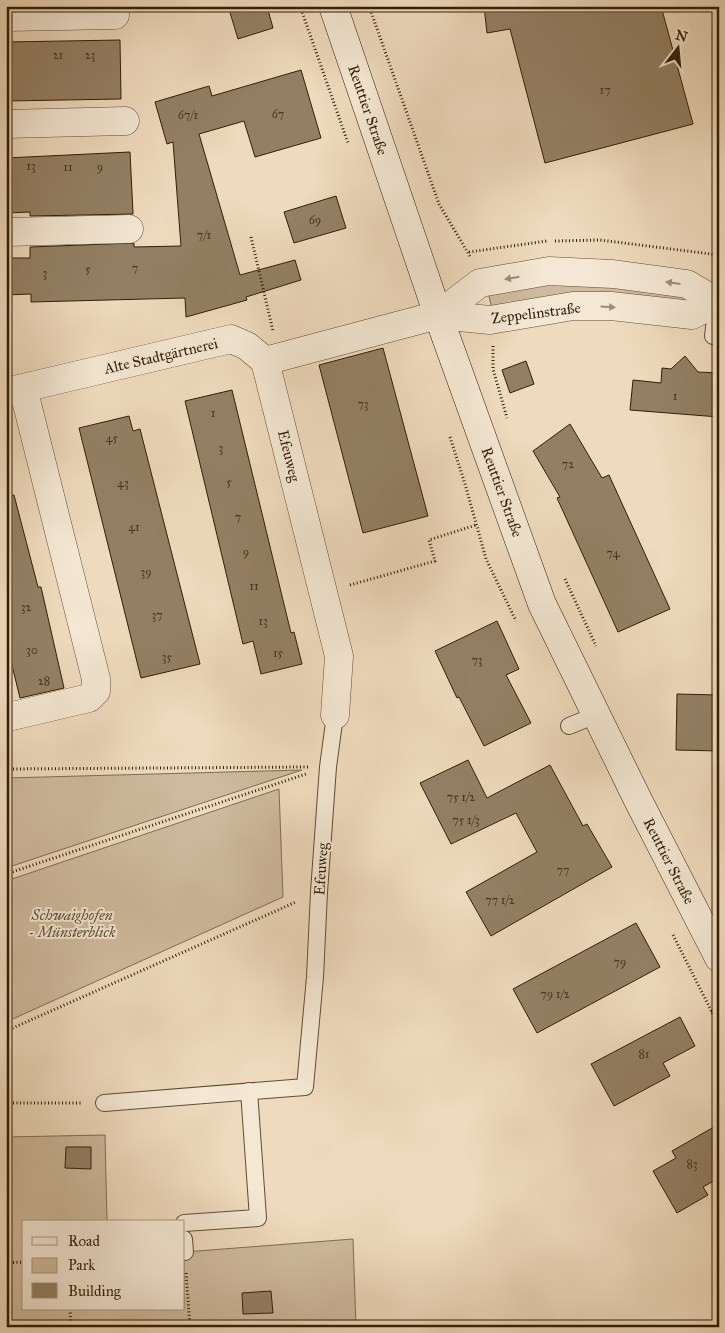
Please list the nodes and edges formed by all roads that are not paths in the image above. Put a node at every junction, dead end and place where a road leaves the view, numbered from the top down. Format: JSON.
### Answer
{"nodes":[{"id":1,"x":333,"y":6,"type":"edge"},
{"id":2,"x":115,"y":15,"type":"dead end"},
{"id":3,"x":6,"y":18,"type":"edge"},
{"id":4,"x":125,"y":121,"type":"dead end"},
{"id":5,"x":6,"y":124,"type":"edge"},
{"id":6,"x":129,"y":229,"type":"dead end"},
{"id":7,"x":6,"y":232,"type":"edge"},
{"id":8,"x":718,"y":302,"type":"edge"},
{"id":9,"x":438,"y":315,"type":"junction"},
{"id":10,"x":713,"y":336,"type":"dead end"},
{"id":11,"x":272,"y":359,"type":"junction"},
{"id":12,"x":15,"y":390,"type":"edge"},
{"id":13,"x":335,"y":715,"type":"joint"},
{"id":14,"x":596,"y":715,"type":"junction"},
{"id":15,"x":6,"y":716,"type":"edge"},
{"id":16,"x":569,"y":726,"type":"dead end"},
{"id":17,"x":719,"y":958,"type":"edge"},
{"id":18,"x":249,"y":1091,"type":"junction"},
{"id":19,"x":104,"y":1103,"type":"road end"},
{"id":20,"x":185,"y":1223,"type":"edge"}],
"edges":[{"from":1,"to":9,"type":"street","name":"Reuttier Straße"},
{"from":2,"to":3,"type":"street"},
{"from":4,"to":5,"type":"street"},
{"from":6,"to":7,"type":"street"},
{"from":9,"to":8,"type":"street","name":"Zeppelinstraße","one_way":true},
{"from":8,"to":9,"type":"street","one_way":true},
{"from":8,"to":10,"type":"lane"},
{"from":9,"to":11,"type":"street"},
{"from":9,"to":14,"type":"street","name":"Reuttier Straße"},
{"from":11,"to":12,"type":"street","name":"Alte Stadtgärtnerei"},
{"from":11,"to":13,"type":"street","name":"Efeuweg"},
{"from":12,"to":15,"type":"street","name":"Alte Stadtgärtnerei"},
{"from":13,"to":18,"type":"lane","name":"Efeuweg"},
{"from":14,"to":16,"type":"lane"},
{"from":14,"to":17,"type":"street","name":"Reuttier Straße"},
{"from":18,"to":19,"type":"lane","name":"Efeuweg"},
{"from":18,"to":20,"type":"lane"}]}
